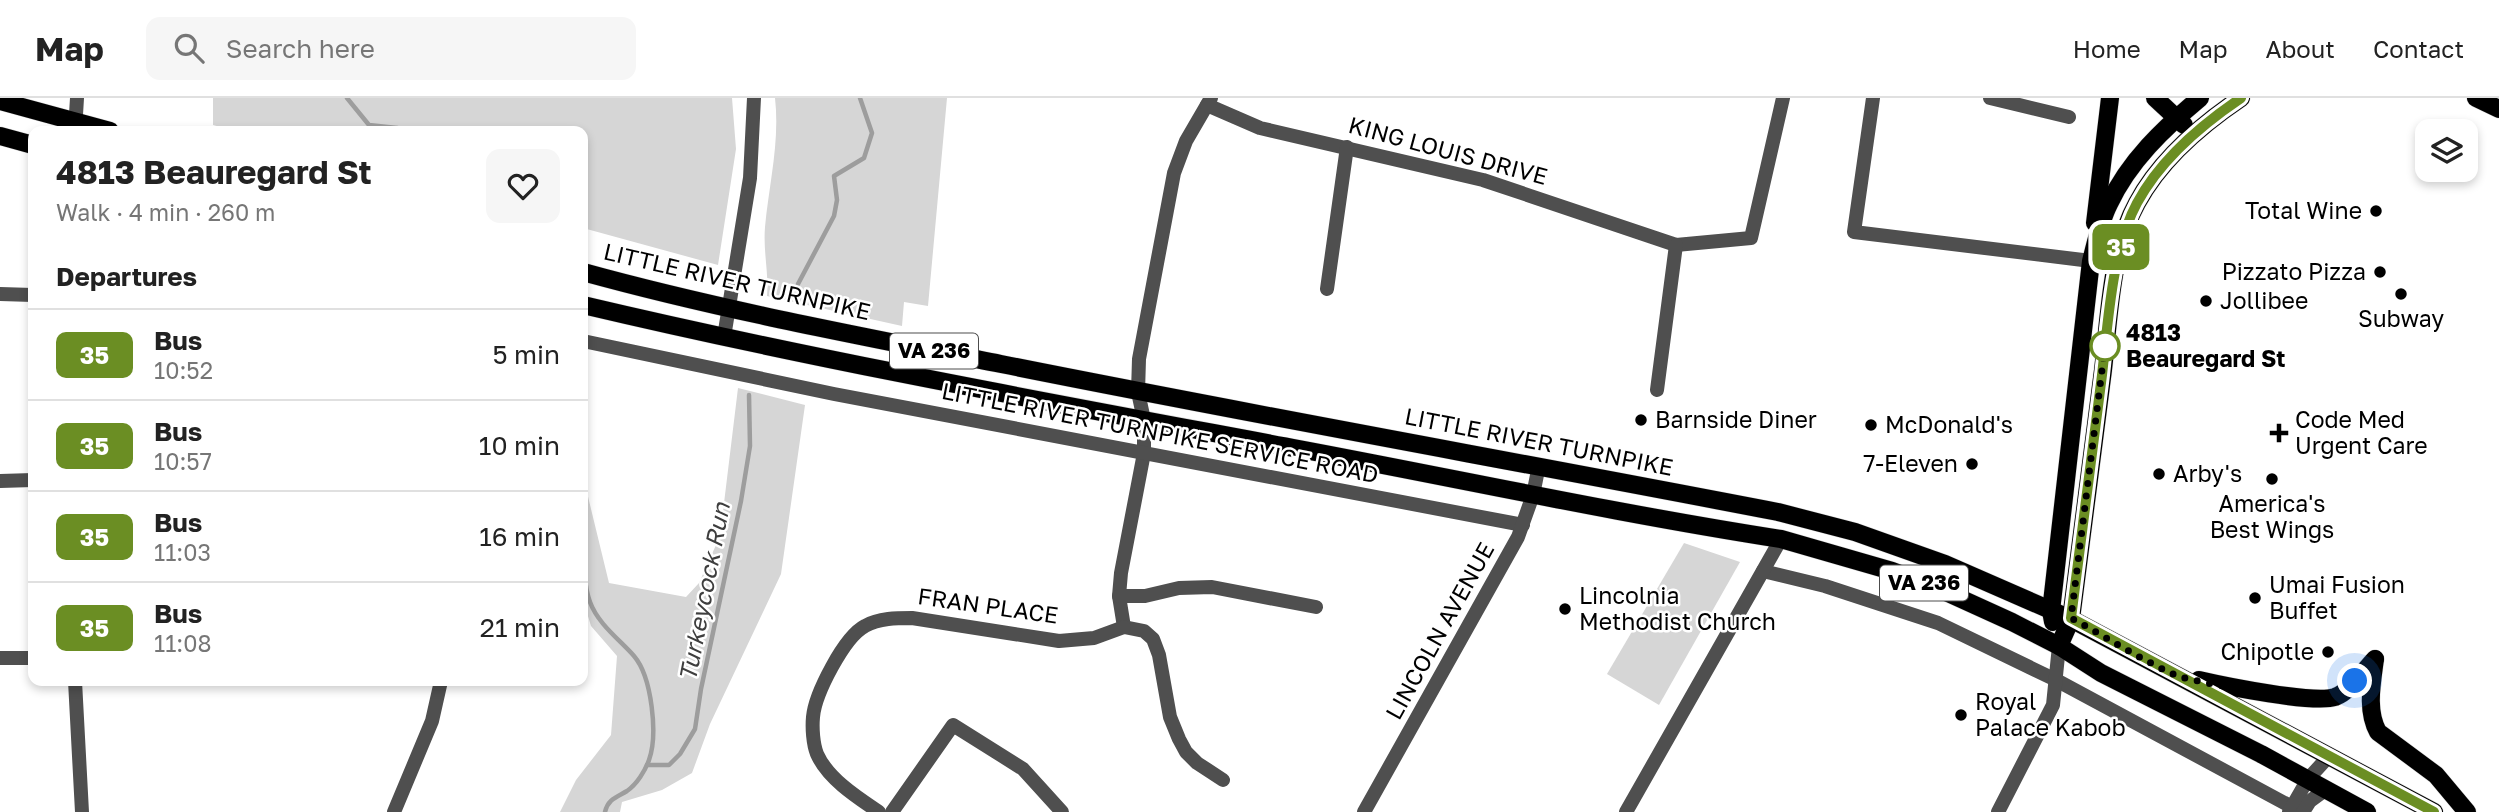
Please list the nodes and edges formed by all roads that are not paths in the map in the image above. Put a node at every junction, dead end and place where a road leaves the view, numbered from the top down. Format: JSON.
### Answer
{"nodes":[{"id":1,"x":77,"y":98,"type":"edge"},
{"id":2,"x":754,"y":98,"type":"edge"},
{"id":3,"x":1783,"y":98,"type":"edge"},
{"id":4,"x":1873,"y":98,"type":"edge"},
{"id":5,"x":1990,"y":98,"type":"edge"},
{"id":6,"x":2110,"y":98,"type":"edge"},
{"id":7,"x":2155,"y":98,"type":"edge"},
{"id":8,"x":2200,"y":98,"type":"edge"},
{"id":9,"x":2241,"y":98,"type":"edge"},
{"id":10,"x":2476,"y":98,"type":"edge"},
{"id":11,"x":0,"y":101,"type":"edge"},
{"id":12,"x":1209,"y":101,"type":"edge"},
{"id":13,"x":2499,"y":109,"type":"edge"},
{"id":14,"x":2069,"y":117,"type":"dead end"},
{"id":15,"x":2176,"y":118,"type":"junction"},
{"id":16,"x":76,"y":126,"type":"edge"},
{"id":17,"x":2194,"y":135,"type":"junction"},
{"id":18,"x":0,"y":136,"type":"edge"},
{"id":19,"x":28,"y":144,"type":"edge"},
{"id":20,"x":1347,"y":147,"type":"junction"},
{"id":21,"x":1676,"y":245,"type":"junction"},
{"id":22,"x":2091,"y":261,"type":"junction"},
{"id":23,"x":588,"y":273,"type":"edge"},
{"id":24,"x":1327,"y":289,"type":"dead end"},
{"id":25,"x":0,"y":294,"type":"edge"},
{"id":26,"x":28,"y":295,"type":"edge"},
{"id":27,"x":588,"y":306,"type":"edge"},
{"id":28,"x":730,"y":309,"type":"junction"},
{"id":29,"x":724,"y":337,"type":"junction"},
{"id":30,"x":588,"y":342,"type":"edge"},
{"id":31,"x":1657,"y":390,"type":"dead end"},
{"id":32,"x":1138,"y":392,"type":"junction"},
{"id":33,"x":1144,"y":420,"type":"junction"},
{"id":34,"x":1144,"y":453,"type":"junction"},
{"id":35,"x":1539,"y":466,"type":"junction"},
{"id":36,"x":28,"y":480,"type":"edge"},
{"id":37,"x":0,"y":481,"type":"edge"},
{"id":38,"x":1533,"y":495,"type":"junction"},
{"id":39,"x":1523,"y":525,"type":"junction"},
{"id":40,"x":1781,"y":538,"type":"junction"},
{"id":41,"x":1763,"y":571,"type":"junction"},
{"id":42,"x":1119,"y":596,"type":"junction"},
{"id":43,"x":1316,"y":607,"type":"dead end"},
{"id":44,"x":2051,"y":611,"type":"junction"},
{"id":45,"x":2071,"y":618,"type":"junction"},
{"id":46,"x":1124,"y":627,"type":"junction"},
{"id":47,"x":2059,"y":646,"type":"junction"},
{"id":48,"x":0,"y":658,"type":"edge"},
{"id":49,"x":28,"y":658,"type":"edge"},
{"id":50,"x":2177,"y":676,"type":"junction"},
{"id":51,"x":2056,"y":680,"type":"junction"},
{"id":52,"x":75,"y":686,"type":"edge"},
{"id":53,"x":440,"y":686,"type":"edge"},
{"id":54,"x":2330,"y":755,"type":"junction"},
{"id":55,"x":2308,"y":779,"type":"junction"},
{"id":56,"x":1223,"y":780,"type":"dead end"},
{"id":57,"x":2325,"y":790,"type":"junction"},
{"id":58,"x":2295,"y":810,"type":"edge"},
{"id":59,"x":82,"y":812,"type":"edge"},
{"id":60,"x":394,"y":812,"type":"edge"},
{"id":61,"x":879,"y":812,"type":"edge"},
{"id":62,"x":892,"y":812,"type":"edge"},
{"id":63,"x":1062,"y":812,"type":"edge"},
{"id":64,"x":1364,"y":812,"type":"edge"},
{"id":65,"x":1626,"y":812,"type":"edge"},
{"id":66,"x":1998,"y":812,"type":"edge"},
{"id":67,"x":2367,"y":812,"type":"edge"},
{"id":68,"x":2434,"y":812,"type":"edge"},
{"id":69,"x":2467,"y":812,"type":"edge"}],
"edges":[{"from":1,"to":16,"type":"street"},
{"from":2,"to":28,"type":"street"},
{"from":3,"to":21,"type":"street"},
{"from":4,"to":22,"type":"street"},
{"from":5,"to":14,"type":"street"},
{"from":6,"to":22,"type":"main road"},
{"from":7,"to":15,"type":"main road"},
{"from":8,"to":15,"type":"main road"},
{"from":9,"to":17,"type":"main road"},
{"from":10,"to":13,"type":"main road"},
{"from":11,"to":16,"type":"main road"},
{"from":12,"to":20,"type":"street","name":"KING LOUIS DRIVE"},
{"from":12,"to":32,"type":"street"},
{"from":15,"to":17,"type":"main road"},
{"from":15,"to":22,"type":"main road"},
{"from":17,"to":45,"type":"main road"},
{"from":18,"to":19,"type":"main road"},
{"from":20,"to":21,"type":"street","name":"KING LOUIS DRIVE"},
{"from":20,"to":24,"type":"street"},
{"from":21,"to":31,"type":"street"},
{"from":22,"to":44,"type":"main road"},
{"from":23,"to":28,"type":"main road","name":"LITTLE RIVER TURNPIKE","number":"VA 236"},
{"from":25,"to":26,"type":"street"},
{"from":27,"to":29,"type":"main road","number":"VA 236"},
{"from":28,"to":29,"type":"street"},
{"from":28,"to":32,"type":"main road","name":"LITTLE RIVER TURNPIKE","number":"VA 236"},
{"from":29,"to":33,"type":"main road","number":"VA 236"},
{"from":30,"to":34,"type":"street","name":"LITTLE RIVER TURNPIKE SERVICE ROAD"},
{"from":32,"to":33,"type":"street"},
{"from":32,"to":35,"type":"main road","name":"LITTLE RIVER TURNPIKE","number":"VA 236"},
{"from":33,"to":34,"type":"street"},
{"from":33,"to":38,"type":"main road","number":"VA 236"},
{"from":34,"to":39,"type":"street","name":"LITTLE RIVER TURNPIKE SERVICE ROAD"},
{"from":34,"to":42,"type":"street"},
{"from":35,"to":38,"type":"street","name":"LINCOLN AVENUE"},
{"from":35,"to":44,"type":"main road","name":"LITTLE RIVER TURNPIKE","number":"VA 236"},
{"from":36,"to":37,"type":"street"},
{"from":38,"to":39,"type":"street","name":"LINCOLN AVENUE"},
{"from":38,"to":40,"type":"main road","number":"VA 236"},
{"from":39,"to":64,"type":"street","name":"LINCOLN AVENUE"},
{"from":40,"to":41,"type":"street"},
{"from":40,"to":47,"type":"main road","number":"VA 236"},
{"from":41,"to":51,"type":"street"},
{"from":41,"to":65,"type":"street"},
{"from":42,"to":43,"type":"street"},
{"from":42,"to":46,"type":"street"},
{"from":44,"to":45,"type":"main road","name":"LITTLE RIVER TURNPIKE","number":"VA 236"},
{"from":44,"to":47,"type":"main road"},
{"from":45,"to":47,"type":"main road"},
{"from":45,"to":50,"type":"main road","name":"LITTLE RIVER TURNPIKE","number":"VA 236"},
{"from":46,"to":56,"type":"street"},
{"from":46,"to":61,"type":"street","name":"FRAN PLACE"},
{"from":47,"to":51,"type":"street"},
{"from":47,"to":55,"type":"main road","number":"VA 236"},
{"from":48,"to":49,"type":"street"},
{"from":50,"to":54,"type":"main road","name":"LITTLE RIVER TURNPIKE","number":"VA 236"},
{"from":50,"to":69,"type":"main road"},
{"from":51,"to":58,"type":"street"},
{"from":51,"to":66,"type":"street"},
{"from":52,"to":59,"type":"street"},
{"from":53,"to":60,"type":"street"},
{"from":54,"to":55,"type":"street"},
{"from":54,"to":68,"type":"main road","name":"LITTLE RIVER TURNPIKE","number":"VA 236"},
{"from":55,"to":57,"type":"main road","number":"VA 236"},
{"from":55,"to":58,"type":"street"},
{"from":57,"to":58,"type":"street"},
{"from":57,"to":67,"type":"main road","number":"VA 236"},
{"from":62,"to":63,"type":"street"}]}
